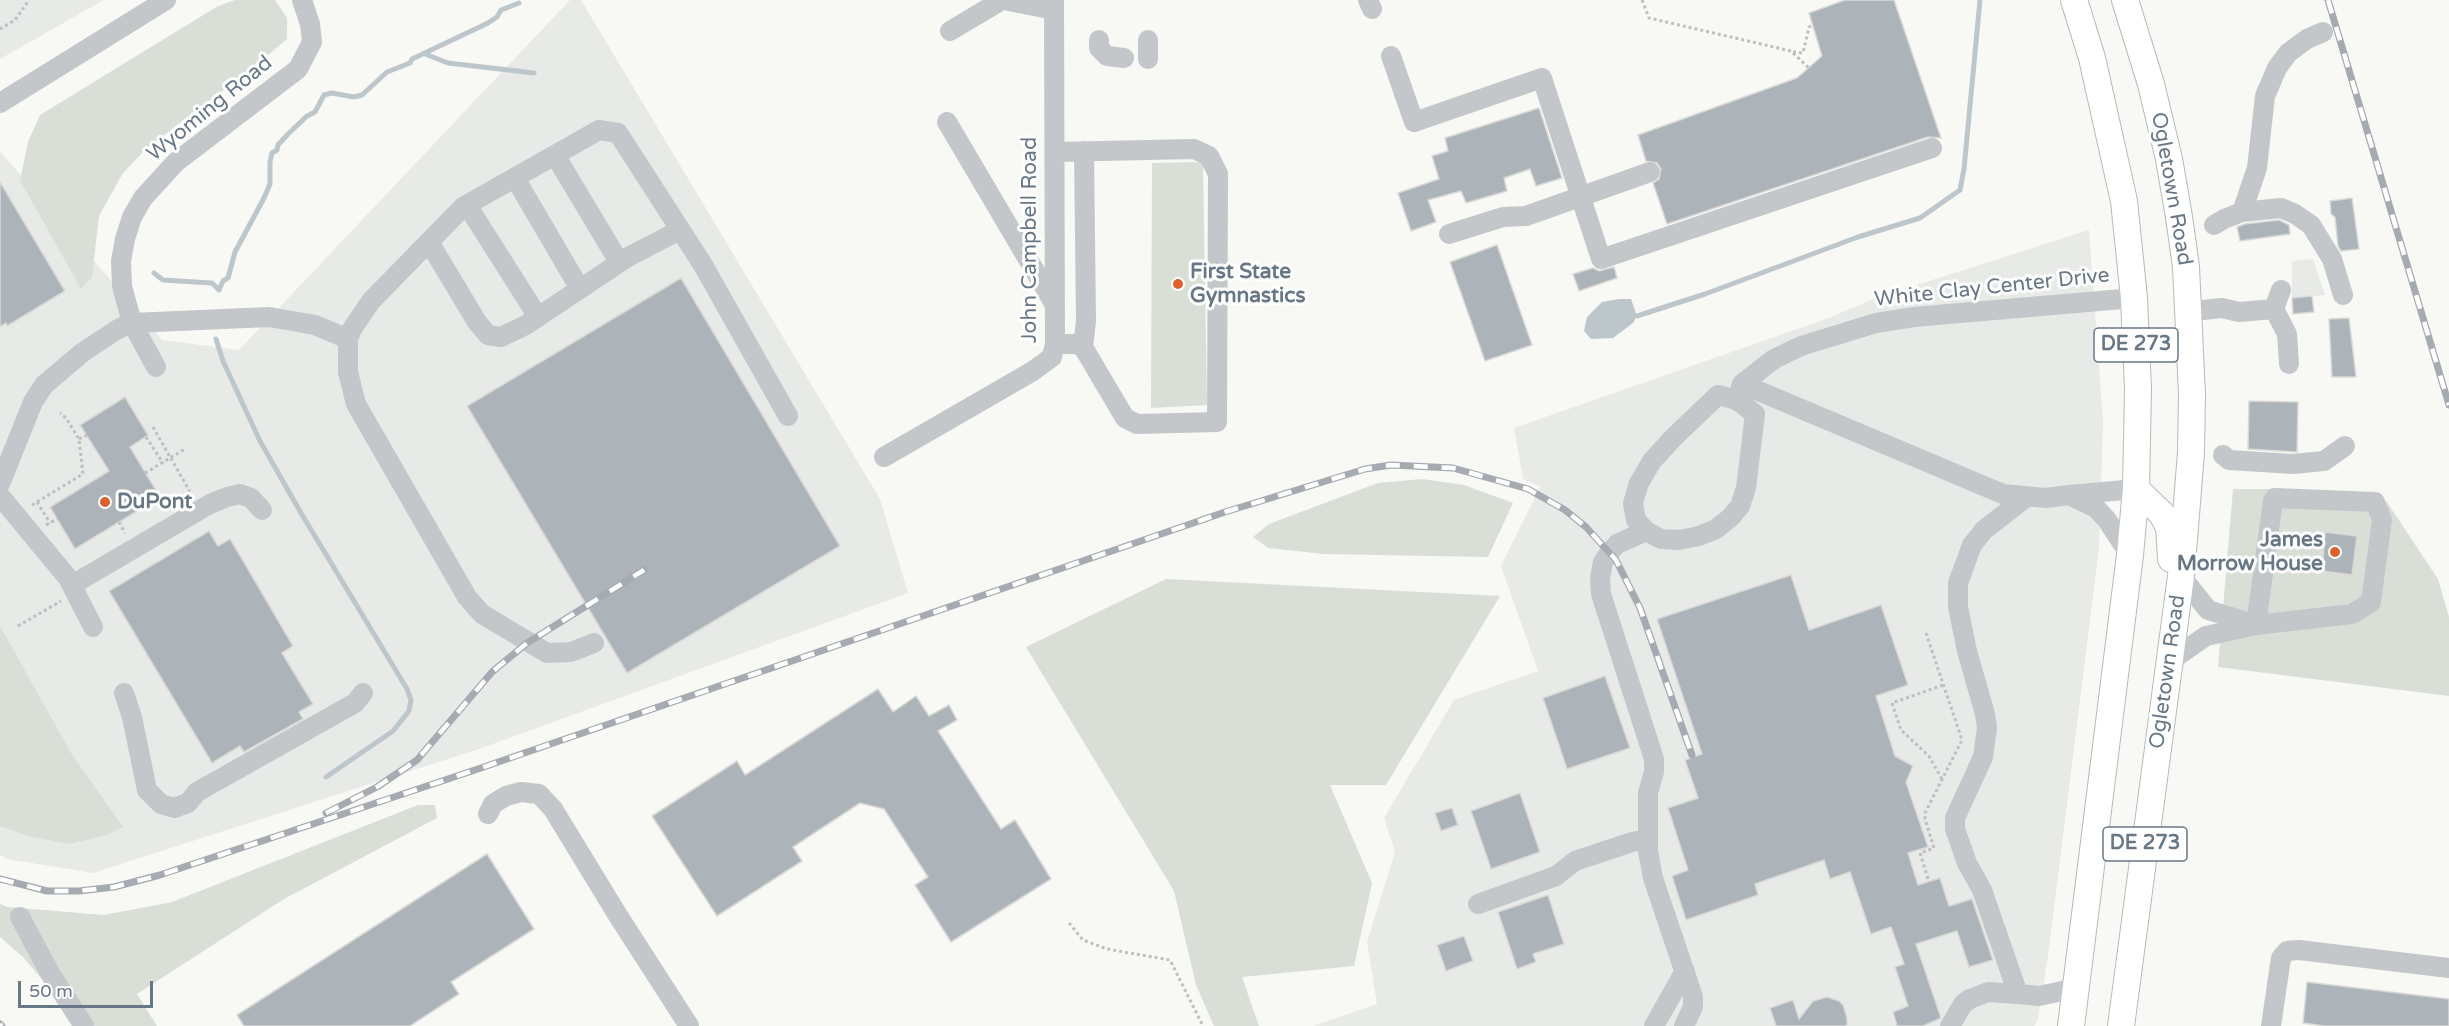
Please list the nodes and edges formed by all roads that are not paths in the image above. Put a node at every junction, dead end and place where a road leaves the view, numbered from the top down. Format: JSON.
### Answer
{"nodes":[{"id":1,"x":166,"y":0,"type":"edge"},
{"id":2,"x":302,"y":0,"type":"edge"},
{"id":3,"x":1003,"y":0,"type":"edge"},
{"id":4,"x":2074,"y":0,"type":"edge"},
{"id":5,"x":2125,"y":0,"type":"edge"},
{"id":6,"x":1050,"y":19,"type":"edge"},
{"id":7,"x":954,"y":25,"type":"dead end"},
{"id":8,"x":2323,"y":32,"type":"dead end"},
{"id":9,"x":1099,"y":40,"type":"dead end"},
{"id":10,"x":1391,"y":56,"type":"dead end"},
{"id":11,"x":1124,"y":58,"type":"dead end"},
{"id":12,"x":0,"y":103,"type":"edge"},
{"id":13,"x":947,"y":122,"type":"dead end"},
{"id":14,"x":1932,"y":148,"type":"dead end"},
{"id":15,"x":1084,"y":151,"type":"junction"},
{"id":16,"x":1055,"y":152,"type":"junction"},
{"id":17,"x":555,"y":155,"type":"junction"},
{"id":18,"x":2169,"y":159,"type":"junction"},
{"id":19,"x":1650,"y":172,"type":"dead end"},
{"id":20,"x":515,"y":178,"type":"junction"},
{"id":21,"x":1581,"y":197,"type":"junction"},
{"id":22,"x":467,"y":205,"type":"junction"},
{"id":23,"x":2242,"y":212,"type":"junction"},
{"id":24,"x":2214,"y":225,"type":"dead end"},
{"id":25,"x":680,"y":230,"type":"junction"},
{"id":26,"x":1449,"y":234,"type":"dead end"},
{"id":27,"x":429,"y":242,"type":"junction"},
{"id":28,"x":619,"y":262,"type":"junction"},
{"id":29,"x":580,"y":289,"type":"junction"},
{"id":30,"x":2281,"y":290,"type":"dead end"},
{"id":31,"x":2343,"y":295,"type":"dead end"},
{"id":32,"x":2134,"y":297,"type":"junction"},
{"id":33,"x":1055,"y":305,"type":"junction"},
{"id":34,"x":2203,"y":309,"type":"junction"},
{"id":35,"x":2274,"y":309,"type":"junction"},
{"id":36,"x":538,"y":317,"type":"junction"},
{"id":37,"x":132,"y":323,"type":"junction"},
{"id":38,"x":348,"y":339,"type":"junction"},
{"id":39,"x":1055,"y":344,"type":"junction"},
{"id":40,"x":1083,"y":347,"type":"junction"},
{"id":41,"x":2289,"y":364,"type":"dead end"},
{"id":42,"x":156,"y":367,"type":"dead end"},
{"id":43,"x":1739,"y":392,"type":"junction"},
{"id":44,"x":788,"y":416,"type":"dead end"},
{"id":45,"x":2345,"y":446,"type":"dead end"},
{"id":46,"x":2223,"y":455,"type":"dead end"},
{"id":47,"x":884,"y":457,"type":"dead end"},
{"id":48,"x":5,"y":459,"type":"edge"},
{"id":49,"x":0,"y":484,"type":"edge"},
{"id":50,"x":2136,"y":489,"type":"junction"},
{"id":51,"x":2070,"y":495,"type":"junction"},
{"id":52,"x":0,"y":496,"type":"edge"},
{"id":53,"x":2025,"y":498,"type":"junction"},
{"id":54,"x":262,"y":510,"type":"dead end"},
{"id":55,"x":1646,"y":531,"type":"junction"},
{"id":56,"x":2130,"y":555,"type":"junction"},
{"id":57,"x":2181,"y":576,"type":"junction"},
{"id":58,"x":68,"y":593,"type":"junction"},
{"id":59,"x":2256,"y":625,"type":"junction"},
{"id":60,"x":93,"y":627,"type":"dead end"},
{"id":61,"x":594,"y":643,"type":"dead end"},
{"id":62,"x":2169,"y":661,"type":"junction"},
{"id":63,"x":124,"y":693,"type":"dead end"},
{"id":64,"x":363,"y":693,"type":"dead end"},
{"id":65,"x":488,"y":814,"type":"dead end"},
{"id":66,"x":1648,"y":839,"type":"junction"},
{"id":67,"x":1478,"y":904,"type":"dead end"},
{"id":68,"x":20,"y":917,"type":"dead end"},
{"id":69,"x":2449,"y":968,"type":"edge"},
{"id":70,"x":1685,"y":971,"type":"junction"},
{"id":71,"x":2076,"y":988,"type":"junction"},
{"id":72,"x":2018,"y":994,"type":"junction"},
{"id":73,"x":84,"y":1026,"type":"edge"},
{"id":74,"x":689,"y":1026,"type":"edge"},
{"id":75,"x":1654,"y":1026,"type":"edge"},
{"id":76,"x":1684,"y":1026,"type":"edge"},
{"id":77,"x":1950,"y":1026,"type":"edge"},
{"id":78,"x":2071,"y":1026,"type":"edge"},
{"id":79,"x":2121,"y":1026,"type":"edge"},
{"id":80,"x":2271,"y":1026,"type":"edge"}],
"edges":[{"from":1,"to":12,"type":"street"},
{"from":2,"to":37,"type":"street","name":"Wyoming Road"},
{"from":3,"to":6,"type":"street"},
{"from":3,"to":7,"type":"street"},
{"from":4,"to":32,"type":"main road","number":"DE 273"},
{"from":5,"to":18,"type":"main road","name":"Ogletown Road","number":"DE 273"},
{"from":6,"to":16,"type":"street","name":"John Campbell Road"},
{"from":8,"to":23,"type":"street"},
{"from":9,"to":11,"type":"street"},
{"from":10,"to":21,"type":"street"},
{"from":13,"to":33,"type":"street"},
{"from":14,"to":21,"type":"street"},
{"from":15,"to":16,"type":"street"},
{"from":15,"to":40,"type":"street"},
{"from":15,"to":40,"type":"street"},
{"from":16,"to":33,"type":"street","name":"John Campbell Road"},
{"from":17,"to":20,"type":"street"},
{"from":17,"to":25,"type":"street"},
{"from":17,"to":28,"type":"street"},
{"from":18,"to":34,"type":"main road"},
{"from":18,"to":57,"type":"main road","name":"Ogletown Road","number":"DE 273"},
{"from":19,"to":21,"type":"street"},
{"from":20,"to":22,"type":"street"},
{"from":20,"to":29,"type":"street"},
{"from":21,"to":26,"type":"street"},
{"from":22,"to":27,"type":"street"},
{"from":22,"to":36,"type":"street"},
{"from":23,"to":24,"type":"street"},
{"from":23,"to":31,"type":"street"},
{"from":25,"to":28,"type":"street"},
{"from":25,"to":44,"type":"street"},
{"from":27,"to":36,"type":"street"},
{"from":27,"to":38,"type":"street"},
{"from":28,"to":29,"type":"street"},
{"from":29,"to":36,"type":"street"},
{"from":30,"to":35,"type":"street"},
{"from":32,"to":43,"type":"street","name":"White Clay Center Drive"},
{"from":32,"to":50,"type":"main road","number":"DE 273"},
{"from":33,"to":39,"type":"street","name":"John Campbell Road"},
{"from":34,"to":35,"type":"street"},
{"from":34,"to":57,"type":"main road"},
{"from":35,"to":41,"type":"street"},
{"from":37,"to":38,"type":"street"},
{"from":37,"to":42,"type":"street","name":"Wyoming Road"},
{"from":37,"to":48,"type":"street"},
{"from":38,"to":61,"type":"street"},
{"from":39,"to":40,"type":"street"},
{"from":39,"to":47,"type":"street","name":"John Campbell Road"},
{"from":43,"to":53,"type":"street"},
{"from":43,"to":55,"type":"street"},
{"from":43,"to":55,"type":"street"},
{"from":45,"to":46,"type":"street"},
{"from":48,"to":49,"type":"street"},
{"from":50,"to":51,"type":"street"},
{"from":50,"to":56,"type":"main road","number":"DE 273"},
{"from":50,"to":62,"type":"main road"},
{"from":51,"to":53,"type":"street"},
{"from":51,"to":56,"type":"street"},
{"from":52,"to":58,"type":"street"},
{"from":53,"to":72,"type":"street"},
{"from":54,"to":58,"type":"street"},
{"from":55,"to":66,"type":"street"},
{"from":56,"to":71,"type":"main road","number":"DE 273"},
{"from":57,"to":59,"type":"street"},
{"from":57,"to":62,"type":"main road","name":"Ogletown Road","number":"DE 273"},
{"from":58,"to":60,"type":"street"},
{"from":59,"to":59,"type":"street"},
{"from":59,"to":62,"type":"street"},
{"from":62,"to":79,"type":"main road","name":"Ogletown Road","number":"DE 273"},
{"from":63,"to":64,"type":"street"},
{"from":65,"to":74,"type":"street"},
{"from":66,"to":67,"type":"street"},
{"from":66,"to":70,"type":"street"},
{"from":68,"to":73,"type":"street"},
{"from":69,"to":80,"type":"street"},
{"from":70,"to":75,"type":"street"},
{"from":70,"to":76,"type":"street"},
{"from":71,"to":72,"type":"street"},
{"from":71,"to":78,"type":"main road","number":"DE 273"},
{"from":72,"to":77,"type":"street"}]}
